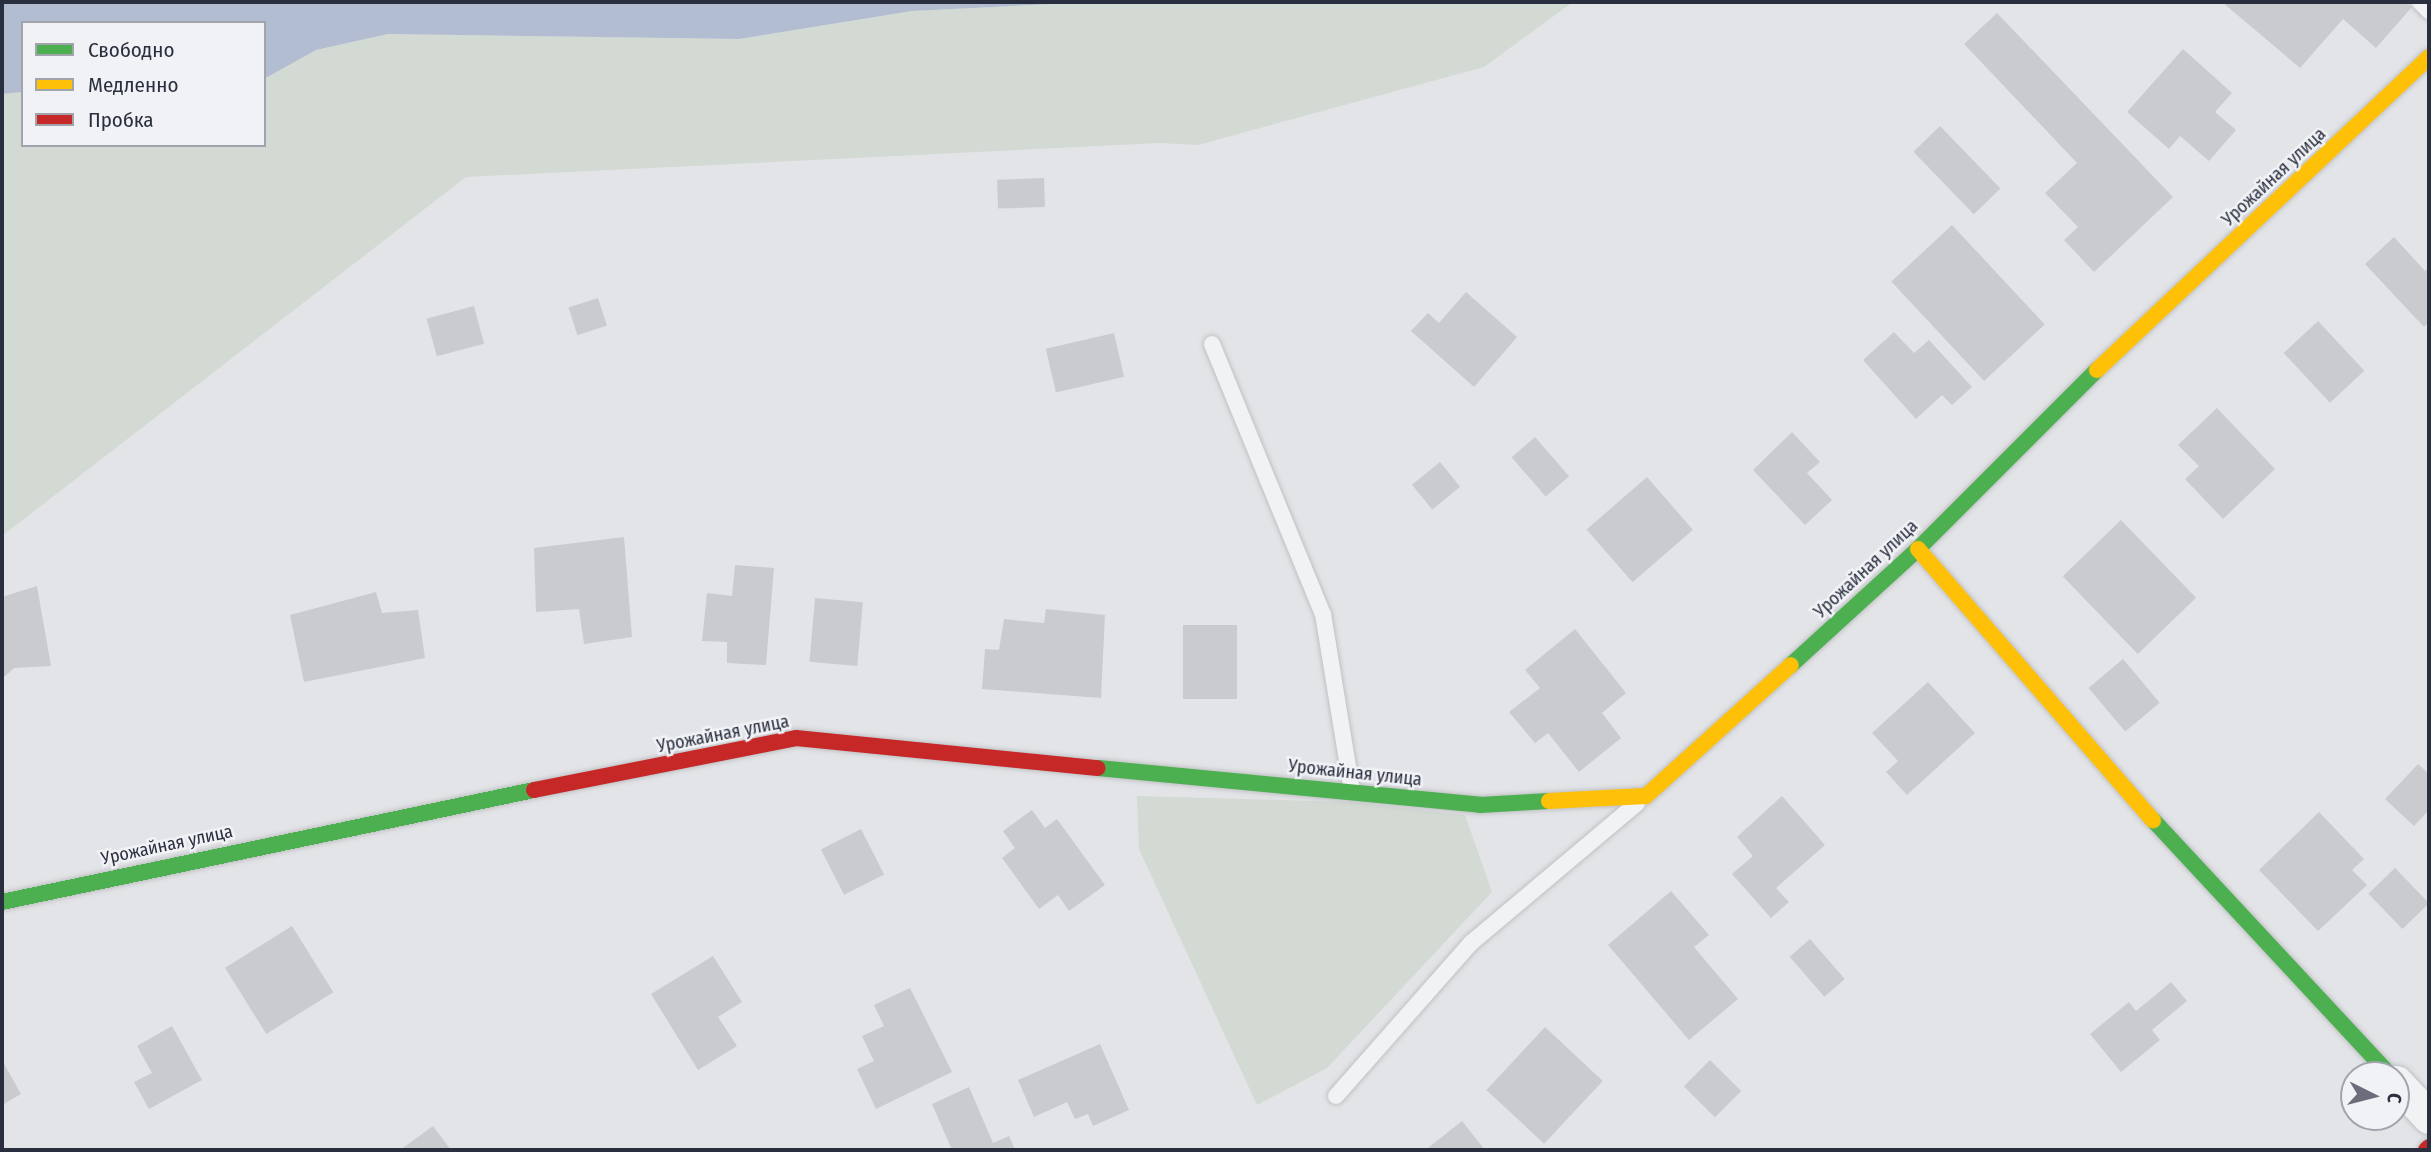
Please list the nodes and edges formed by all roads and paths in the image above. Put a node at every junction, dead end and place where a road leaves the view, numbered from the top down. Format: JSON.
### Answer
{"nodes":[{"id":1,"x":2420,"y":2,"type":"edge"},
{"id":2,"x":2429,"y":11,"type":"edge"},
{"id":3,"x":2429,"y":57,"type":"edge"},
{"id":4,"x":1212,"y":344,"type":"dead end"},
{"id":5,"x":1918,"y":549,"type":"junction"},
{"id":6,"x":1352,"y":792,"type":"junction"},
{"id":7,"x":1646,"y":796,"type":"junction"},
{"id":8,"x":2,"y":902,"type":"edge"},
{"id":9,"x":2377,"y":1061,"type":"edge"},
{"id":10,"x":1336,"y":1096,"type":"dead end"},
{"id":11,"x":2410,"y":1097,"type":"edge"},
{"id":12,"x":2429,"y":1117,"type":"edge"}],
"edges":[{"from":1,"to":2,"type":"lane"},
{"from":3,"to":5,"type":"street","name":"Урожайная улица"},
{"from":4,"to":6,"type":"lane"},
{"from":5,"to":7,"type":"street","name":"Урожайная улица"},
{"from":5,"to":9,"type":"street"},
{"from":6,"to":7,"type":"street","name":"Урожайная улица"},
{"from":6,"to":8,"type":"street","name":"Урожайная улица"},
{"from":7,"to":10,"type":"lane"},
{"from":11,"to":12,"type":"street"}]}
